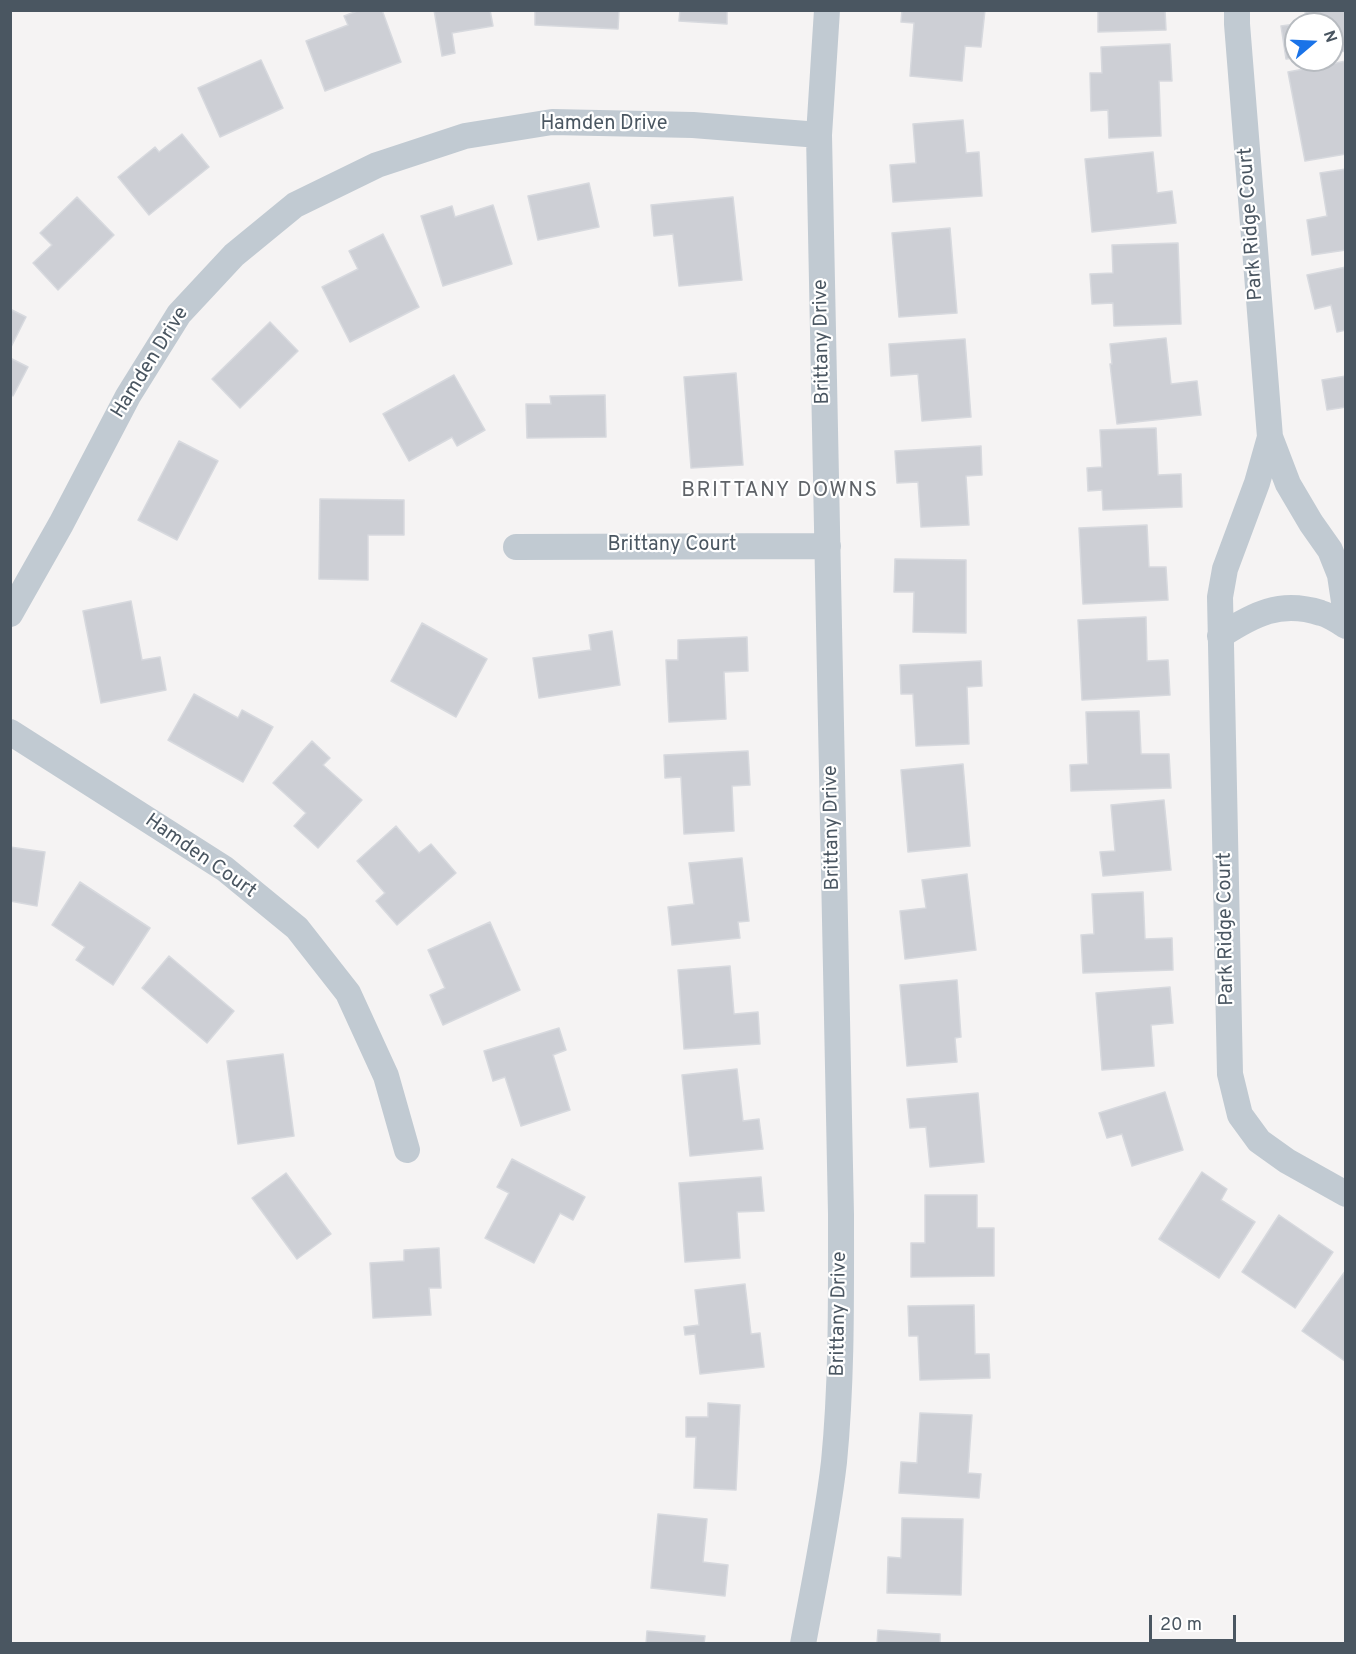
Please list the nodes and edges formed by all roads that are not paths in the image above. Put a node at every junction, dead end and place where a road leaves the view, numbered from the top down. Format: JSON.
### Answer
{"nodes":[{"id":1,"x":827,"y":10,"type":"edge"},
{"id":2,"x":1237,"y":10,"type":"edge"},
{"id":3,"x":819,"y":135,"type":"junction"},
{"id":4,"x":1270,"y":437,"type":"junction"},
{"id":5,"x":828,"y":546,"type":"junction"},
{"id":6,"x":516,"y":547,"type":"dead end"},
{"id":7,"x":10,"y":614,"type":"edge"},
{"id":8,"x":1346,"y":615,"type":"edge"},
{"id":9,"x":1346,"y":626,"type":"edge"},
{"id":10,"x":1220,"y":636,"type":"junction"},
{"id":11,"x":10,"y":732,"type":"edge"},
{"id":12,"x":407,"y":1150,"type":"dead end"},
{"id":13,"x":1333,"y":1178,"type":"edge"},
{"id":14,"x":1346,"y":1194,"type":"edge"},
{"id":15,"x":802,"y":1644,"type":"edge"}],
"edges":[{"from":1,"to":3,"type":"street","name":"Brittany Drive"},
{"from":2,"to":4,"type":"street","name":"Park Ridge Court"},
{"from":3,"to":5,"type":"street","name":"Brittany Drive"},
{"from":3,"to":7,"type":"street","name":"Hamden Drive"},
{"from":4,"to":8,"type":"street","name":"Park Ridge Court"},
{"from":4,"to":10,"type":"street","name":"Park Ridge Court"},
{"from":5,"to":6,"type":"street","name":"Brittany Court"},
{"from":5,"to":15,"type":"street","name":"Brittany Drive"},
{"from":9,"to":10,"type":"street"},
{"from":10,"to":13,"type":"street","name":"Park Ridge Court"},
{"from":11,"to":12,"type":"street","name":"Hamden Court"},
{"from":13,"to":14,"type":"street","name":"Park Ridge Court"}]}
